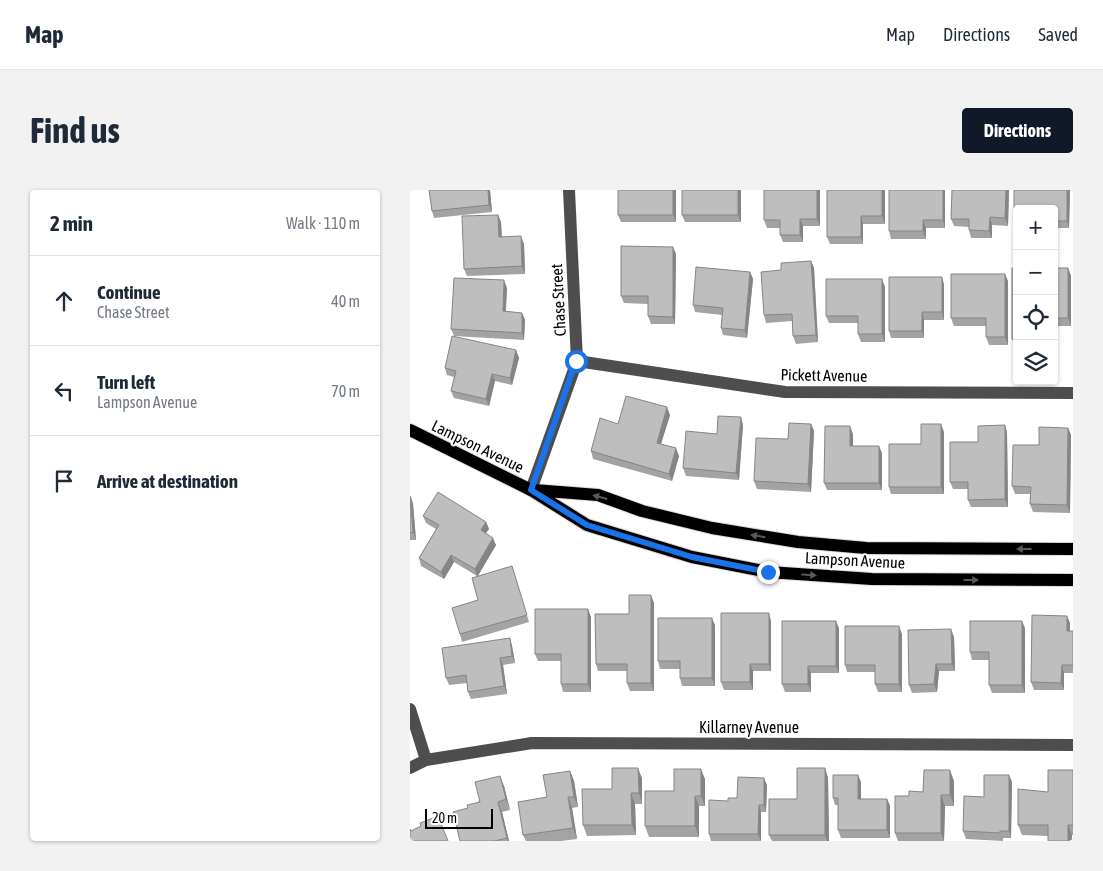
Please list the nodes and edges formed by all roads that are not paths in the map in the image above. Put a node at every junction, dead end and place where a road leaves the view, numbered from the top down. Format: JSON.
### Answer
{"nodes":[{"id":1,"x":569,"y":190,"type":"edge"},
{"id":2,"x":576,"y":361,"type":"junction"},
{"id":3,"x":1073,"y":392,"type":"edge"},
{"id":4,"x":410,"y":430,"type":"edge"},
{"id":5,"x":531,"y":490,"type":"junction"},
{"id":6,"x":1073,"y":549,"type":"edge"},
{"id":7,"x":1073,"y":580,"type":"edge"},
{"id":8,"x":410,"y":709,"type":"edge"},
{"id":9,"x":1073,"y":745,"type":"edge"},
{"id":10,"x":426,"y":760,"type":"junction"},
{"id":11,"x":410,"y":768,"type":"edge"}],
"edges":[{"from":1,"to":2,"type":"street","name":"Chase Street"},
{"from":2,"to":3,"type":"street","name":"Pickett Avenue"},
{"from":2,"to":5,"type":"street","name":"Chase Street"},
{"from":4,"to":5,"type":"main road","name":"Lampson Avenue"},
{"from":6,"to":5,"type":"main road","name":"Lampson Avenue","one_way":true},
{"from":5,"to":7,"type":"main road","name":"Lampson Avenue","one_way":true},
{"from":8,"to":10,"type":"street"},
{"from":9,"to":10,"type":"street","name":"Killarney Avenue"},
{"from":10,"to":11,"type":"street","name":"Killarney Avenue"}]}
